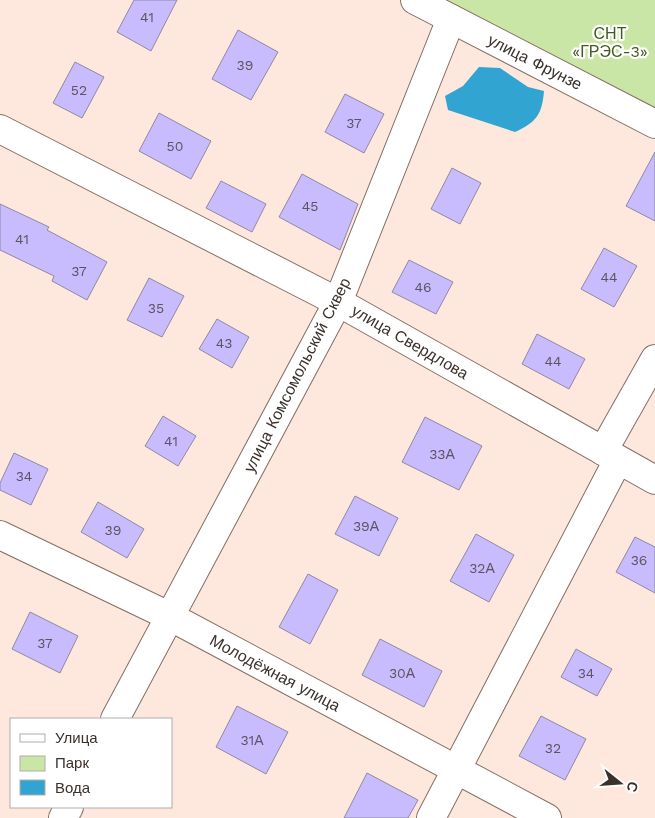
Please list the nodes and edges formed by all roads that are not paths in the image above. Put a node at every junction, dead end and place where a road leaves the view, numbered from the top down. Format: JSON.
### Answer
{"nodes":[{"id":1,"x":431,"y":6,"type":"edge"},
{"id":2,"x":655,"y":124,"type":"edge"},
{"id":3,"x":0,"y":129,"type":"edge"},
{"id":4,"x":338,"y":302,"type":"junction"},
{"id":5,"x":655,"y":359,"type":"edge"},
{"id":6,"x":610,"y":456,"type":"junction"},
{"id":7,"x":655,"y":480,"type":"edge"},
{"id":8,"x":0,"y":535,"type":"edge"},
{"id":9,"x":169,"y":616,"type":"junction"},
{"id":10,"x":116,"y":718,"type":"edge"},
{"id":11,"x":456,"y":770,"type":"junction"},
{"id":12,"x":431,"y":818,"type":"edge"},
{"id":13,"x":547,"y":818,"type":"edge"}],
"edges":[{"from":1,"to":2,"type":"street","name":"улица Фрунзе"},
{"from":1,"to":4,"type":"street","name":"улица Комсомольский Сквер"},
{"from":3,"to":4,"type":"street","name":"улица Свердлова"},
{"from":4,"to":6,"type":"street","name":"улица Свердлова"},
{"from":4,"to":9,"type":"street","name":"улица Комсомольский Сквер"},
{"from":5,"to":6,"type":"street"},
{"from":6,"to":7,"type":"street","name":"улица Свердлова"},
{"from":6,"to":11,"type":"street"},
{"from":8,"to":9,"type":"street","name":"Молодёжная улица"},
{"from":9,"to":10,"type":"street","name":"улица Комсомольский Сквер"},
{"from":9,"to":11,"type":"street","name":"Молодёжная улица"},
{"from":11,"to":12,"type":"street"},
{"from":11,"to":13,"type":"street","name":"Молодёжная улица"}]}
